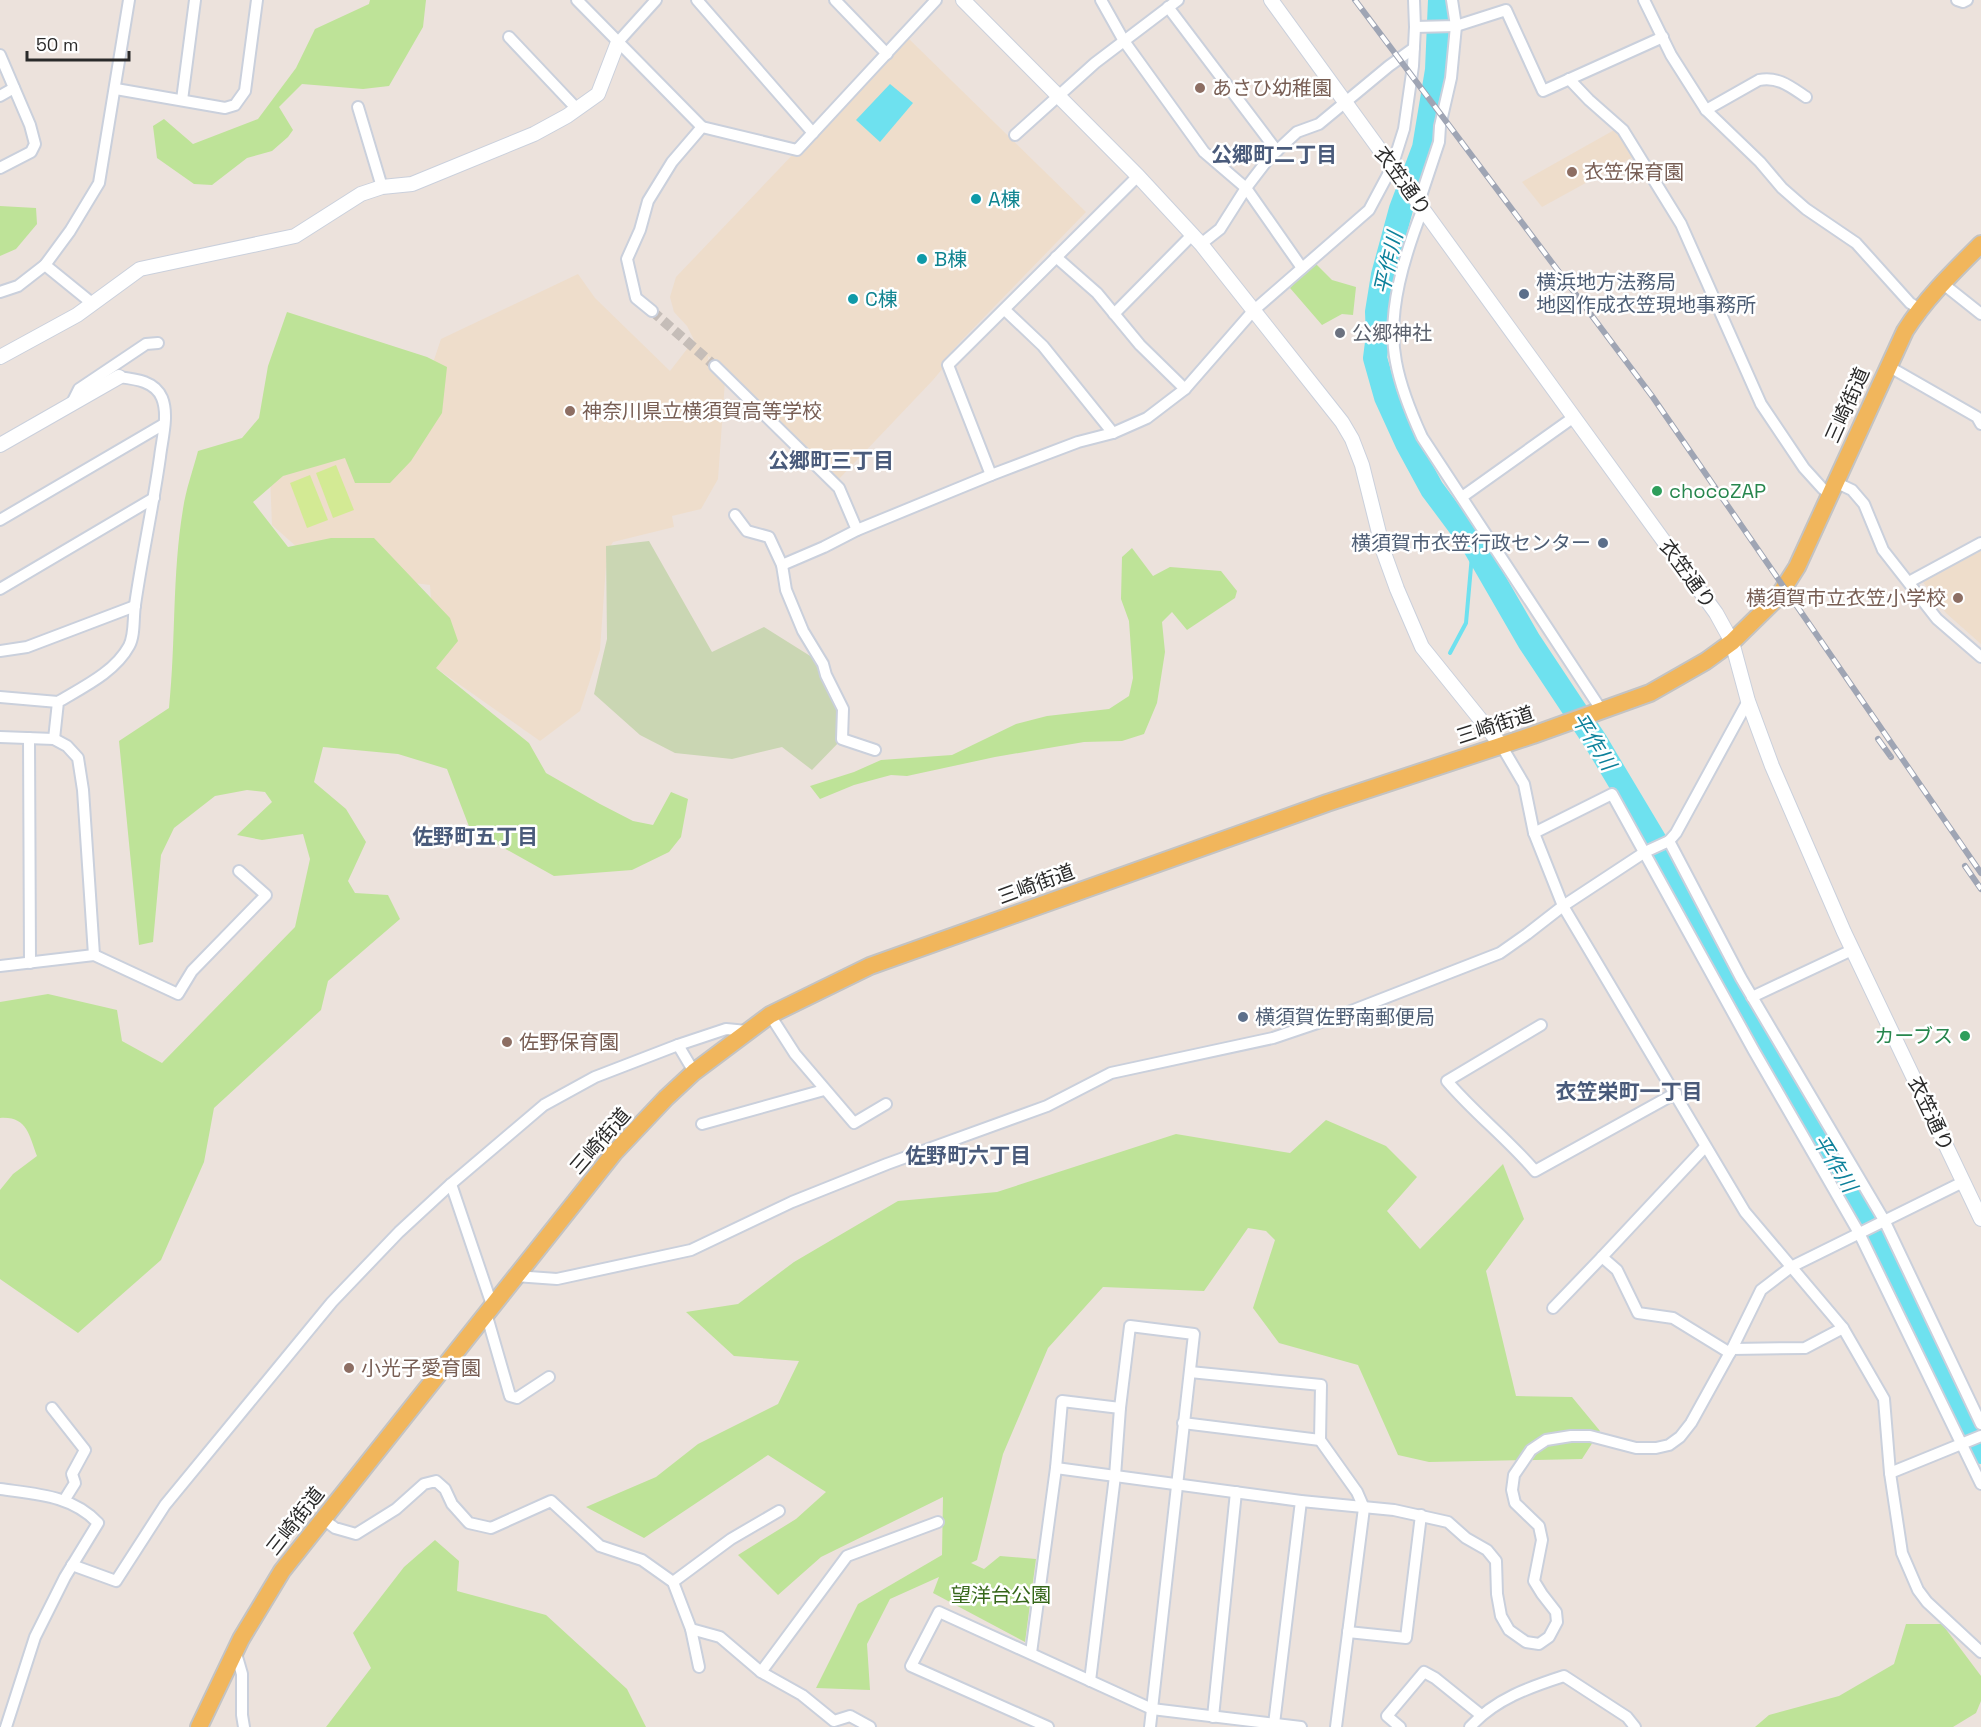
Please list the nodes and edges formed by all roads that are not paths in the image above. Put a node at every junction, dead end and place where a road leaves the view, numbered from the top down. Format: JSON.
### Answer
{"nodes":[{"id":1,"x":129,"y":0,"type":"edge"},
{"id":2,"x":195,"y":0,"type":"edge"},
{"id":3,"x":257,"y":0,"type":"edge"},
{"id":4,"x":577,"y":0,"type":"edge"},
{"id":5,"x":656,"y":0,"type":"edge"},
{"id":6,"x":697,"y":0,"type":"edge"},
{"id":7,"x":835,"y":0,"type":"edge"},
{"id":8,"x":936,"y":0,"type":"edge"},
{"id":9,"x":963,"y":0,"type":"edge"},
{"id":10,"x":1101,"y":0,"type":"edge"},
{"id":11,"x":1178,"y":0,"type":"edge"},
{"id":12,"x":1271,"y":0,"type":"edge"},
{"id":13,"x":1414,"y":0,"type":"edge"},
{"id":14,"x":1452,"y":0,"type":"edge"},
{"id":15,"x":1644,"y":0,"type":"edge"},
{"id":16,"x":1957,"y":0,"type":"edge"},
{"id":17,"x":1967,"y":0,"type":"edge"},
{"id":18,"x":1168,"y":8,"type":"junction"},
{"id":19,"x":1453,"y":26,"type":"junction"},
{"id":20,"x":1418,"y":27,"type":"junction"},
{"id":21,"x":508,"y":37,"type":"dead end"},
{"id":22,"x":1663,"y":37,"type":"junction"},
{"id":23,"x":1124,"y":41,"type":"junction"},
{"id":24,"x":618,"y":42,"type":"junction"},
{"id":25,"x":1414,"y":48,"type":"junction"},
{"id":26,"x":887,"y":54,"type":"junction"},
{"id":27,"x":0,"y":55,"type":"edge"},
{"id":28,"x":1569,"y":79,"type":"junction"},
{"id":29,"x":14,"y":88,"type":"junction"},
{"id":30,"x":116,"y":89,"type":"junction"},
{"id":31,"x":1058,"y":95,"type":"junction"},
{"id":32,"x":0,"y":96,"type":"edge"},
{"id":33,"x":1806,"y":97,"type":"dead end"},
{"id":34,"x":182,"y":100,"type":"junction"},
{"id":35,"x":1345,"y":102,"type":"junction"},
{"id":36,"x":358,"y":106,"type":"dead end"},
{"id":37,"x":577,"y":109,"type":"junction"},
{"id":38,"x":1706,"y":110,"type":"junction"},
{"id":39,"x":702,"y":128,"type":"junction"},
{"id":40,"x":813,"y":133,"type":"junction"},
{"id":41,"x":1016,"y":135,"type":"dead end"},
{"id":42,"x":1277,"y":151,"type":"junction"},
{"id":43,"x":0,"y":168,"type":"edge"},
{"id":44,"x":1395,"y":170,"type":"junction"},
{"id":45,"x":1138,"y":176,"type":"junction"},
{"id":46,"x":382,"y":188,"type":"junction"},
{"id":47,"x":1246,"y":188,"type":"junction"},
{"id":48,"x":1419,"y":203,"type":"junction"},
{"id":49,"x":1197,"y":239,"type":"junction"},
{"id":50,"x":1981,"y":244,"type":"edge"},
{"id":51,"x":1056,"y":257,"type":"junction"},
{"id":52,"x":45,"y":265,"type":"junction"},
{"id":53,"x":1302,"y":268,"type":"junction"},
{"id":54,"x":1942,"y":283,"type":"junction"},
{"id":55,"x":0,"y":292,"type":"edge"},
{"id":56,"x":93,"y":304,"type":"junction"},
{"id":57,"x":1920,"y":309,"type":"junction"},
{"id":58,"x":1005,"y":310,"type":"junction"},
{"id":59,"x":652,"y":311,"type":"tunnel mouth"},
{"id":60,"x":1253,"y":311,"type":"junction"},
{"id":61,"x":1114,"y":314,"type":"junction"},
{"id":62,"x":1981,"y":314,"type":"edge"},
{"id":63,"x":158,"y":343,"type":"dead end"},
{"id":64,"x":0,"y":357,"type":"edge"},
{"id":65,"x":715,"y":366,"type":"tunnel mouth"},
{"id":66,"x":1888,"y":366,"type":"junction"},
{"id":67,"x":119,"y":377,"type":"joint"},
{"id":68,"x":1185,"y":389,"type":"junction"},
{"id":69,"x":70,"y":406,"type":"junction"},
{"id":70,"x":1574,"y":417,"type":"junction"},
{"id":71,"x":164,"y":424,"type":"junction"},
{"id":72,"x":1981,"y":424,"type":"edge"},
{"id":73,"x":1113,"y":433,"type":"junction"},
{"id":74,"x":0,"y":446,"type":"edge"},
{"id":75,"x":991,"y":476,"type":"junction"},
{"id":76,"x":1833,"y":487,"type":"junction"},
{"id":77,"x":1462,"y":497,"type":"junction"},
{"id":78,"x":154,"y":498,"type":"junction"},
{"id":79,"x":735,"y":515,"type":"dead end"},
{"id":80,"x":0,"y":520,"type":"edge"},
{"id":81,"x":857,"y":530,"type":"junction"},
{"id":82,"x":1981,"y":543,"type":"edge"},
{"id":83,"x":782,"y":565,"type":"junction"},
{"id":84,"x":1909,"y":582,"type":"junction"},
{"id":85,"x":0,"y":589,"type":"edge"},
{"id":86,"x":135,"y":606,"type":"junction"},
{"id":87,"x":1732,"y":642,"type":"junction"},
{"id":88,"x":0,"y":651,"type":"edge"},
{"id":89,"x":1981,"y":657,"type":"edge"},
{"id":90,"x":0,"y":697,"type":"edge"},
{"id":91,"x":1748,"y":701,"type":"junction"},
{"id":92,"x":58,"y":702,"type":"junction"},
{"id":93,"x":1601,"y":711,"type":"junction"},
{"id":94,"x":0,"y":737,"type":"edge"},
{"id":95,"x":29,"y":738,"type":"junction"},
{"id":96,"x":54,"y":739,"type":"junction"},
{"id":97,"x":1502,"y":745,"type":"junction"},
{"id":98,"x":875,"y":750,"type":"dead end"},
{"id":99,"x":1534,"y":833,"type":"junction"},
{"id":100,"x":1669,"y":841,"type":"junction"},
{"id":101,"x":1646,"y":852,"type":"junction"},
{"id":102,"x":239,"y":872,"type":"dead end"},
{"id":103,"x":1563,"y":906,"type":"junction"},
{"id":104,"x":1852,"y":950,"type":"junction"},
{"id":105,"x":94,"y":955,"type":"junction"},
{"id":106,"x":30,"y":963,"type":"junction"},
{"id":107,"x":0,"y":966,"type":"edge"},
{"id":108,"x":1752,"y":997,"type":"junction"},
{"id":109,"x":770,"y":1015,"type":"junction"},
{"id":110,"x":1541,"y":1025,"type":"dead end"},
{"id":111,"x":747,"y":1031,"type":"junction"},
{"id":112,"x":678,"y":1045,"type":"junction"},
{"id":113,"x":694,"y":1072,"type":"junction"},
{"id":114,"x":824,"y":1090,"type":"junction"},
{"id":115,"x":1676,"y":1093,"type":"junction"},
{"id":116,"x":886,"y":1104,"type":"dead end"},
{"id":117,"x":702,"y":1124,"type":"dead end"},
{"id":118,"x":1705,"y":1147,"type":"junction"},
{"id":119,"x":1963,"y":1182,"type":"junction"},
{"id":120,"x":451,"y":1184,"type":"junction"},
{"id":121,"x":1981,"y":1219,"type":"edge"},
{"id":122,"x":1884,"y":1221,"type":"junction"},
{"id":123,"x":1859,"y":1233,"type":"junction"},
{"id":124,"x":1602,"y":1257,"type":"junction"},
{"id":125,"x":1791,"y":1267,"type":"junction"},
{"id":126,"x":515,"y":1276,"type":"junction"},
{"id":127,"x":1553,"y":1308,"type":"dead end"},
{"id":128,"x":489,"y":1309,"type":"junction"},
{"id":129,"x":1843,"y":1328,"type":"junction"},
{"id":130,"x":1731,"y":1351,"type":"junction"},
{"id":131,"x":1190,"y":1372,"type":"junction"},
{"id":132,"x":549,"y":1377,"type":"dead end"},
{"id":133,"x":52,"y":1408,"type":"dead end"},
{"id":134,"x":1120,"y":1408,"type":"junction"},
{"id":135,"x":1183,"y":1423,"type":"junction"},
{"id":136,"x":1981,"y":1424,"type":"edge"},
{"id":137,"x":1981,"y":1436,"type":"edge"},
{"id":138,"x":1320,"y":1440,"type":"junction"},
{"id":139,"x":1963,"y":1443,"type":"junction"},
{"id":140,"x":1056,"y":1468,"type":"junction"},
{"id":141,"x":1890,"y":1473,"type":"junction"},
{"id":142,"x":1115,"y":1476,"type":"junction"},
{"id":143,"x":1981,"y":1484,"type":"edge"},
{"id":144,"x":1178,"y":1485,"type":"junction"},
{"id":145,"x":0,"y":1489,"type":"edge"},
{"id":146,"x":1236,"y":1492,"type":"junction"},
{"id":147,"x":65,"y":1499,"type":"junction"},
{"id":148,"x":1300,"y":1502,"type":"junction"},
{"id":149,"x":1364,"y":1508,"type":"junction"},
{"id":150,"x":779,"y":1511,"type":"dead end"},
{"id":151,"x":1421,"y":1515,"type":"junction"},
{"id":152,"x":323,"y":1519,"type":"junction"},
{"id":153,"x":938,"y":1522,"type":"dead end"},
{"id":154,"x":72,"y":1565,"type":"junction"},
{"id":155,"x":673,"y":1582,"type":"junction"},
{"id":156,"x":690,"y":1629,"type":"junction"},
{"id":157,"x":1348,"y":1632,"type":"junction"},
{"id":158,"x":235,"y":1650,"type":"junction"},
{"id":159,"x":1981,"y":1652,"type":"edge"},
{"id":160,"x":1031,"y":1653,"type":"junction"},
{"id":161,"x":699,"y":1667,"type":"dead end"},
{"id":162,"x":761,"y":1672,"type":"junction"},
{"id":163,"x":1090,"y":1681,"type":"junction"},
{"id":164,"x":1152,"y":1709,"type":"junction"},
{"id":165,"x":1480,"y":1715,"type":"junction"},
{"id":166,"x":1213,"y":1717,"type":"junction"},
{"id":167,"x":1274,"y":1724,"type":"junction"},
{"id":168,"x":6,"y":1727,"type":"edge"},
{"id":169,"x":199,"y":1727,"type":"edge"},
{"id":170,"x":244,"y":1727,"type":"edge"},
{"id":171,"x":870,"y":1727,"type":"edge"},
{"id":172,"x":1048,"y":1727,"type":"edge"},
{"id":173,"x":1150,"y":1727,"type":"edge"},
{"id":174,"x":1300,"y":1727,"type":"edge"},
{"id":175,"x":1336,"y":1727,"type":"edge"},
{"id":176,"x":1400,"y":1727,"type":"edge"},
{"id":177,"x":1470,"y":1727,"type":"edge"},
{"id":178,"x":1635,"y":1727,"type":"edge"}],
"edges":[{"from":1,"to":30,"type":"street"},
{"from":2,"to":34,"type":"street"},
{"from":3,"to":34,"type":"street"},
{"from":4,"to":24,"type":"street"},
{"from":5,"to":24,"type":"street"},
{"from":6,"to":40,"type":"street"},
{"from":7,"to":26,"type":"street"},
{"from":8,"to":26,"type":"street"},
{"from":9,"to":31,"type":"street"},
{"from":10,"to":23,"type":"street"},
{"from":11,"to":18,"type":"street"},
{"from":12,"to":35,"type":"street","name":"衣笠通り"},
{"from":13,"to":20,"type":"street"},
{"from":14,"to":19,"type":"street"},
{"from":15,"to":22,"type":"street"},
{"from":16,"to":17,"type":"street"},
{"from":18,"to":23,"type":"street"},
{"from":18,"to":42,"type":"street"},
{"from":19,"to":20,"type":"street"},
{"from":19,"to":28,"type":"street"},
{"from":19,"to":48,"type":"street"},
{"from":20,"to":25,"type":"street"},
{"from":21,"to":37,"type":"street"},
{"from":22,"to":28,"type":"street"},
{"from":22,"to":38,"type":"street"},
{"from":23,"to":31,"type":"street"},
{"from":23,"to":47,"type":"street"},
{"from":24,"to":37,"type":"street"},
{"from":24,"to":39,"type":"street"},
{"from":25,"to":35,"type":"street"},
{"from":25,"to":44,"type":"street"},
{"from":26,"to":40,"type":"street"},
{"from":27,"to":29,"type":"street"},
{"from":28,"to":76,"type":"street"},
{"from":29,"to":32,"type":"street"},
{"from":29,"to":43,"type":"street"},
{"from":30,"to":34,"type":"street"},
{"from":30,"to":52,"type":"street"},
{"from":31,"to":41,"type":"street"},
{"from":31,"to":45,"type":"street"},
{"from":33,"to":38,"type":"street"},
{"from":35,"to":42,"type":"street"},
{"from":35,"to":44,"type":"street","name":"衣笠通り"},
{"from":36,"to":46,"type":"street"},
{"from":37,"to":46,"type":"street"},
{"from":38,"to":57,"type":"street"},
{"from":39,"to":40,"type":"street"},
{"from":39,"to":59,"type":"street"},
{"from":42,"to":47,"type":"street"},
{"from":44,"to":48,"type":"street","name":"衣笠通り"},
{"from":44,"to":53,"type":"street"},
{"from":45,"to":49,"type":"street"},
{"from":45,"to":51,"type":"street"},
{"from":46,"to":56,"type":"street"},
{"from":47,"to":49,"type":"street"},
{"from":47,"to":53,"type":"street"},
{"from":48,"to":70,"type":"street","name":"衣笠通り"},
{"from":48,"to":77,"type":"street"},
{"from":49,"to":60,"type":"street"},
{"from":49,"to":61,"type":"street"},
{"from":50,"to":54,"type":"main road","name":"三崎街道"},
{"from":51,"to":58,"type":"street"},
{"from":51,"to":61,"type":"street"},
{"from":52,"to":55,"type":"street"},
{"from":52,"to":56,"type":"street"},
{"from":53,"to":60,"type":"street"},
{"from":54,"to":57,"type":"main road","name":"三崎街道"},
{"from":54,"to":62,"type":"street"},
{"from":56,"to":64,"type":"street"},
{"from":57,"to":66,"type":"main road","name":"三崎街道"},
{"from":58,"to":73,"type":"street"},
{"from":58,"to":75,"type":"street"},
{"from":60,"to":68,"type":"street"},
{"from":60,"to":97,"type":"street"},
{"from":61,"to":68,"type":"street"},
{"from":63,"to":69,"type":"street"},
{"from":65,"to":81,"type":"street"},
{"from":66,"to":72,"type":"street"},
{"from":66,"to":76,"type":"main road","name":"三崎街道"},
{"from":67,"to":69,"type":"street"},
{"from":67,"to":71,"type":"street"},
{"from":68,"to":73,"type":"street"},
{"from":69,"to":74,"type":"street"},
{"from":70,"to":77,"type":"street"},
{"from":70,"to":87,"type":"street","name":"衣笠通り"},
{"from":71,"to":78,"type":"street"},
{"from":71,"to":80,"type":"street"},
{"from":73,"to":75,"type":"street"},
{"from":75,"to":81,"type":"street"},
{"from":76,"to":84,"type":"street"},
{"from":76,"to":87,"type":"main road","name":"三崎街道"},
{"from":77,"to":93,"type":"street"},
{"from":78,"to":85,"type":"street"},
{"from":78,"to":86,"type":"street"},
{"from":79,"to":83,"type":"street"},
{"from":81,"to":83,"type":"street"},
{"from":82,"to":84,"type":"street"},
{"from":83,"to":98,"type":"street"},
{"from":84,"to":89,"type":"street"},
{"from":86,"to":88,"type":"street"},
{"from":86,"to":92,"type":"street"},
{"from":87,"to":91,"type":"street","name":"衣笠通り"},
{"from":87,"to":93,"type":"main road","name":"三崎街道"},
{"from":90,"to":92,"type":"street"},
{"from":91,"to":100,"type":"street"},
{"from":91,"to":104,"type":"street","name":"衣笠通り"},
{"from":92,"to":96,"type":"street"},
{"from":93,"to":97,"type":"main road","name":"三崎街道"},
{"from":94,"to":95,"type":"street"},
{"from":95,"to":96,"type":"street"},
{"from":95,"to":106,"type":"street"},
{"from":96,"to":105,"type":"street"},
{"from":97,"to":99,"type":"street"},
{"from":97,"to":109,"type":"main road","name":"三崎街道"},
{"from":99,"to":101,"type":"street"},
{"from":99,"to":103,"type":"street"},
{"from":100,"to":101,"type":"street"},
{"from":100,"to":108,"type":"street"},
{"from":101,"to":103,"type":"street"},
{"from":101,"to":123,"type":"street"},
{"from":102,"to":105,"type":"street"},
{"from":103,"to":115,"type":"street"},
{"from":103,"to":126,"type":"street"},
{"from":104,"to":108,"type":"street"},
{"from":104,"to":119,"type":"street","name":"衣笠通り"},
{"from":105,"to":106,"type":"street"},
{"from":106,"to":107,"type":"street"},
{"from":108,"to":122,"type":"street"},
{"from":109,"to":111,"type":"main road","name":"三崎街道"},
{"from":109,"to":114,"type":"street"},
{"from":110,"to":115,"type":"street"},
{"from":111,"to":112,"type":"street"},
{"from":111,"to":113,"type":"main road","name":"三崎街道"},
{"from":112,"to":113,"type":"street"},
{"from":112,"to":120,"type":"street"},
{"from":113,"to":126,"type":"main road","name":"三崎街道"},
{"from":114,"to":116,"type":"street"},
{"from":114,"to":117,"type":"street"},
{"from":115,"to":118,"type":"street"},
{"from":118,"to":124,"type":"street"},
{"from":118,"to":125,"type":"street"},
{"from":119,"to":121,"type":"street","name":"衣笠通り"},
{"from":119,"to":122,"type":"street"},
{"from":120,"to":128,"type":"street"},
{"from":120,"to":154,"type":"street"},
{"from":122,"to":123,"type":"street"},
{"from":122,"to":136,"type":"street"},
{"from":123,"to":125,"type":"street"},
{"from":123,"to":139,"type":"street"},
{"from":124,"to":127,"type":"street"},
{"from":124,"to":130,"type":"street"},
{"from":125,"to":129,"type":"street"},
{"from":125,"to":130,"type":"street"},
{"from":126,"to":128,"type":"main road","name":"三崎街道"},
{"from":128,"to":132,"type":"street"},
{"from":128,"to":152,"type":"main road","name":"三崎街道"},
{"from":129,"to":130,"type":"street"},
{"from":129,"to":141,"type":"street"},
{"from":130,"to":151,"type":"street"},
{"from":131,"to":134,"type":"street"},
{"from":131,"to":135,"type":"street"},
{"from":131,"to":138,"type":"street"},
{"from":133,"to":147,"type":"street"},
{"from":134,"to":140,"type":"street"},
{"from":134,"to":142,"type":"street"},
{"from":135,"to":138,"type":"street"},
{"from":135,"to":144,"type":"street"},
{"from":137,"to":139,"type":"street"},
{"from":138,"to":149,"type":"street"},
{"from":139,"to":141,"type":"street"},
{"from":139,"to":143,"type":"street"},
{"from":140,"to":142,"type":"street"},
{"from":140,"to":160,"type":"street"},
{"from":141,"to":159,"type":"street"},
{"from":142,"to":144,"type":"street"},
{"from":142,"to":163,"type":"street"},
{"from":144,"to":146,"type":"street"},
{"from":144,"to":164,"type":"street"},
{"from":145,"to":147,"type":"street"},
{"from":146,"to":148,"type":"street"},
{"from":146,"to":166,"type":"street"},
{"from":147,"to":154,"type":"street"},
{"from":148,"to":149,"type":"street"},
{"from":148,"to":167,"type":"street"},
{"from":149,"to":151,"type":"street"},
{"from":149,"to":157,"type":"street"},
{"from":150,"to":155,"type":"street"},
{"from":151,"to":157,"type":"street"},
{"from":152,"to":155,"type":"street"},
{"from":152,"to":158,"type":"main road","name":"三崎街道"},
{"from":153,"to":162,"type":"street"},
{"from":154,"to":168,"type":"street"},
{"from":155,"to":156,"type":"street"},
{"from":156,"to":161,"type":"street"},
{"from":156,"to":162,"type":"street"},
{"from":157,"to":175,"type":"street"},
{"from":158,"to":169,"type":"main road","name":"三崎街道"},
{"from":158,"to":170,"type":"street"},
{"from":160,"to":163,"type":"street"},
{"from":160,"to":172,"type":"street"},
{"from":162,"to":171,"type":"street"},
{"from":163,"to":164,"type":"street"},
{"from":164,"to":166,"type":"street"},
{"from":164,"to":173,"type":"street"},
{"from":165,"to":176,"type":"street"},
{"from":165,"to":177,"type":"street"},
{"from":165,"to":178,"type":"street"},
{"from":166,"to":167,"type":"street"},
{"from":167,"to":174,"type":"street"}]}
